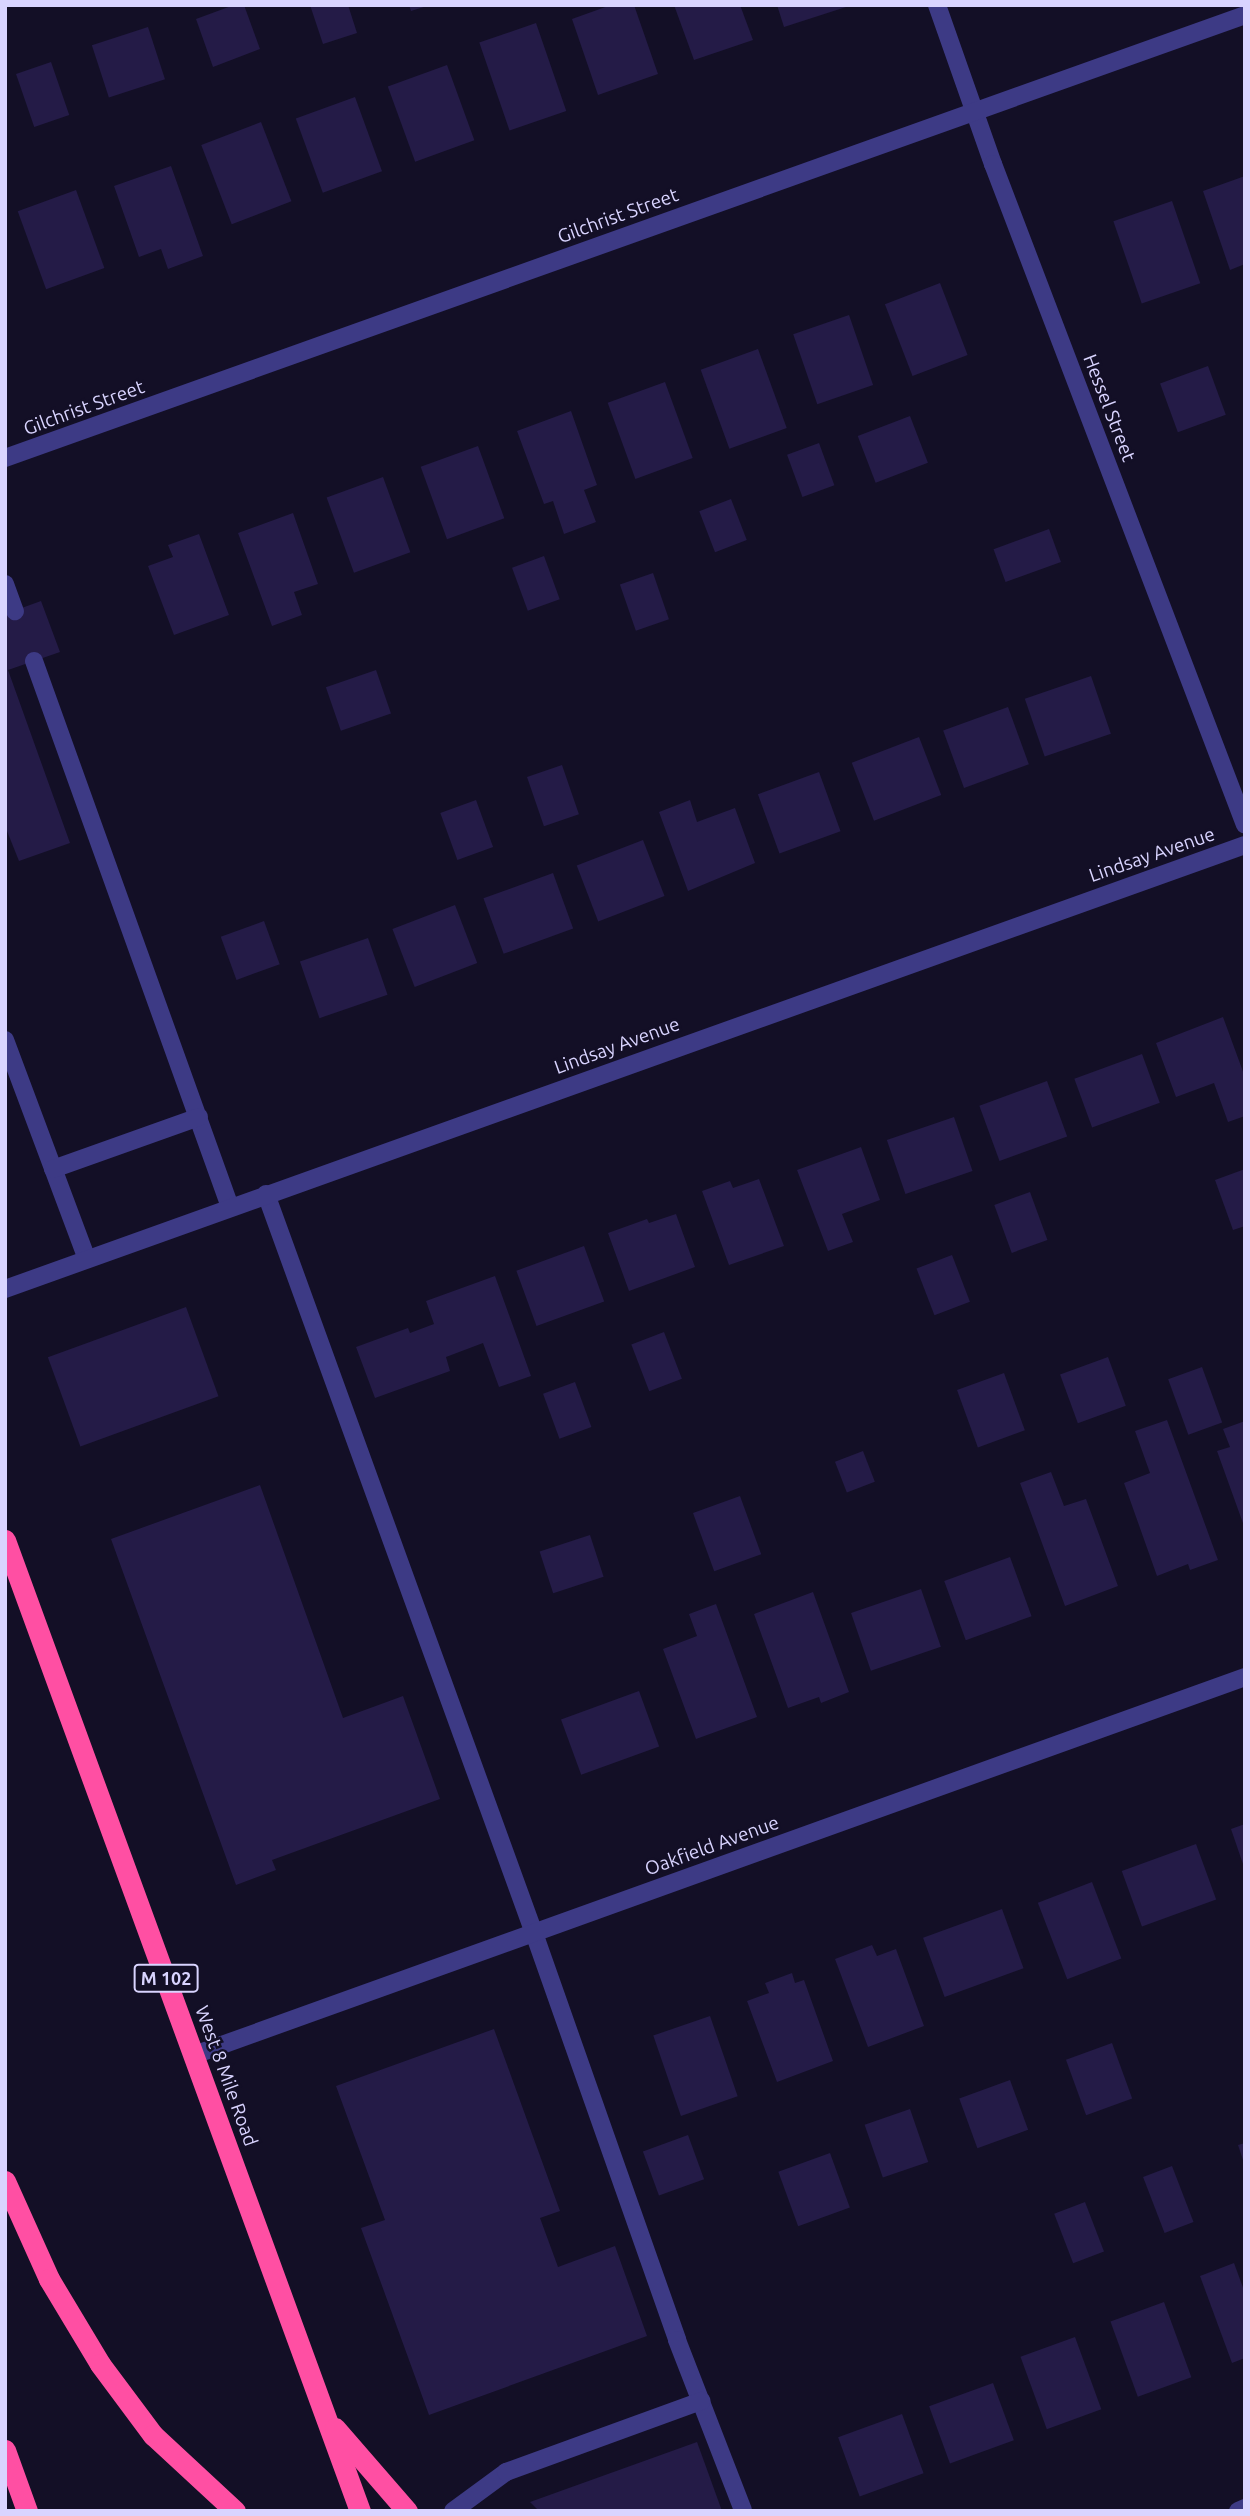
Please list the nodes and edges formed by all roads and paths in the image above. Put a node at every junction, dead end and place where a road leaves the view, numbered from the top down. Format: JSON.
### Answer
{"nodes":[{"id":1,"x":937,"y":5,"type":"edge"},
{"id":2,"x":1245,"y":15,"type":"edge"},
{"id":3,"x":975,"y":111,"type":"junction"},
{"id":4,"x":5,"y":458,"type":"edge"},
{"id":5,"x":5,"y":584,"type":"edge"},
{"id":6,"x":15,"y":611,"type":"dead end"},
{"id":7,"x":34,"y":661,"type":"dead end"},
{"id":8,"x":1245,"y":825,"type":"edge"},
{"id":9,"x":1245,"y":845,"type":"edge"},
{"id":10,"x":5,"y":1040,"type":"edge"},
{"id":11,"x":199,"y":1117,"type":"junction"},
{"id":12,"x":53,"y":1169,"type":"junction"},
{"id":13,"x":266,"y":1194,"type":"junction"},
{"id":14,"x":230,"y":1207,"type":"junction"},
{"id":15,"x":87,"y":1259,"type":"junction"},
{"id":16,"x":5,"y":1289,"type":"edge"},
{"id":17,"x":5,"y":1540,"type":"edge"},
{"id":18,"x":1245,"y":1677,"type":"edge"},
{"id":19,"x":534,"y":1933,"type":"junction"},
{"id":20,"x":194,"y":2055,"type":"junction"},
{"id":21,"x":5,"y":2181,"type":"edge"},
{"id":22,"x":701,"y":2401,"type":"junction"},
{"id":23,"x":325,"y":2417,"type":"junction"},
{"id":24,"x":5,"y":2450,"type":"edge"},
{"id":25,"x":1245,"y":2508,"type":"edge"},
{"id":26,"x":743,"y":2510,"type":"edge"},
{"id":27,"x":27,"y":2511,"type":"edge"},
{"id":28,"x":235,"y":2511,"type":"edge"},
{"id":29,"x":360,"y":2511,"type":"edge"},
{"id":30,"x":407,"y":2511,"type":"edge"},
{"id":31,"x":453,"y":2511,"type":"edge"},
{"id":32,"x":1238,"y":2511,"type":"edge"}],
"edges":[{"from":1,"to":3,"type":"street","name":"Hessel Street"},
{"from":2,"to":3,"type":"street","name":"Gilchrist Street"},
{"from":3,"to":4,"type":"street","name":"Gilchrist Street"},
{"from":3,"to":8,"type":"street","name":"Hessel Street"},
{"from":5,"to":6,"type":"street"},
{"from":7,"to":11,"type":"street"},
{"from":9,"to":13,"type":"street","name":"Lindsay Avenue"},
{"from":10,"to":12,"type":"street"},
{"from":11,"to":12,"type":"street"},
{"from":11,"to":14,"type":"street"},
{"from":12,"to":15,"type":"street"},
{"from":13,"to":14,"type":"street","name":"Lindsay Avenue"},
{"from":13,"to":19,"type":"street"},
{"from":14,"to":15,"type":"street","name":"Lindsay Avenue"},
{"from":15,"to":16,"type":"street","name":"Lindsay Avenue"},
{"from":17,"to":20,"type":"highway","name":"West 8 Mile Road","number":"M 102"},
{"from":18,"to":19,"type":"street","name":"Oakfield Avenue"},
{"from":19,"to":20,"type":"street","name":"Oakfield Avenue"},
{"from":19,"to":22,"type":"street"},
{"from":20,"to":23,"type":"highway","name":"West 8 Mile Road","number":"M 102"},
{"from":21,"to":28,"type":"highway"},
{"from":22,"to":26,"type":"street"},
{"from":22,"to":31,"type":"street"},
{"from":23,"to":29,"type":"highway","name":"West 8 Mile Road","number":"M 102"},
{"from":23,"to":30,"type":"highway"},
{"from":24,"to":27,"type":"highway"},
{"from":25,"to":32,"type":"street"}]}
